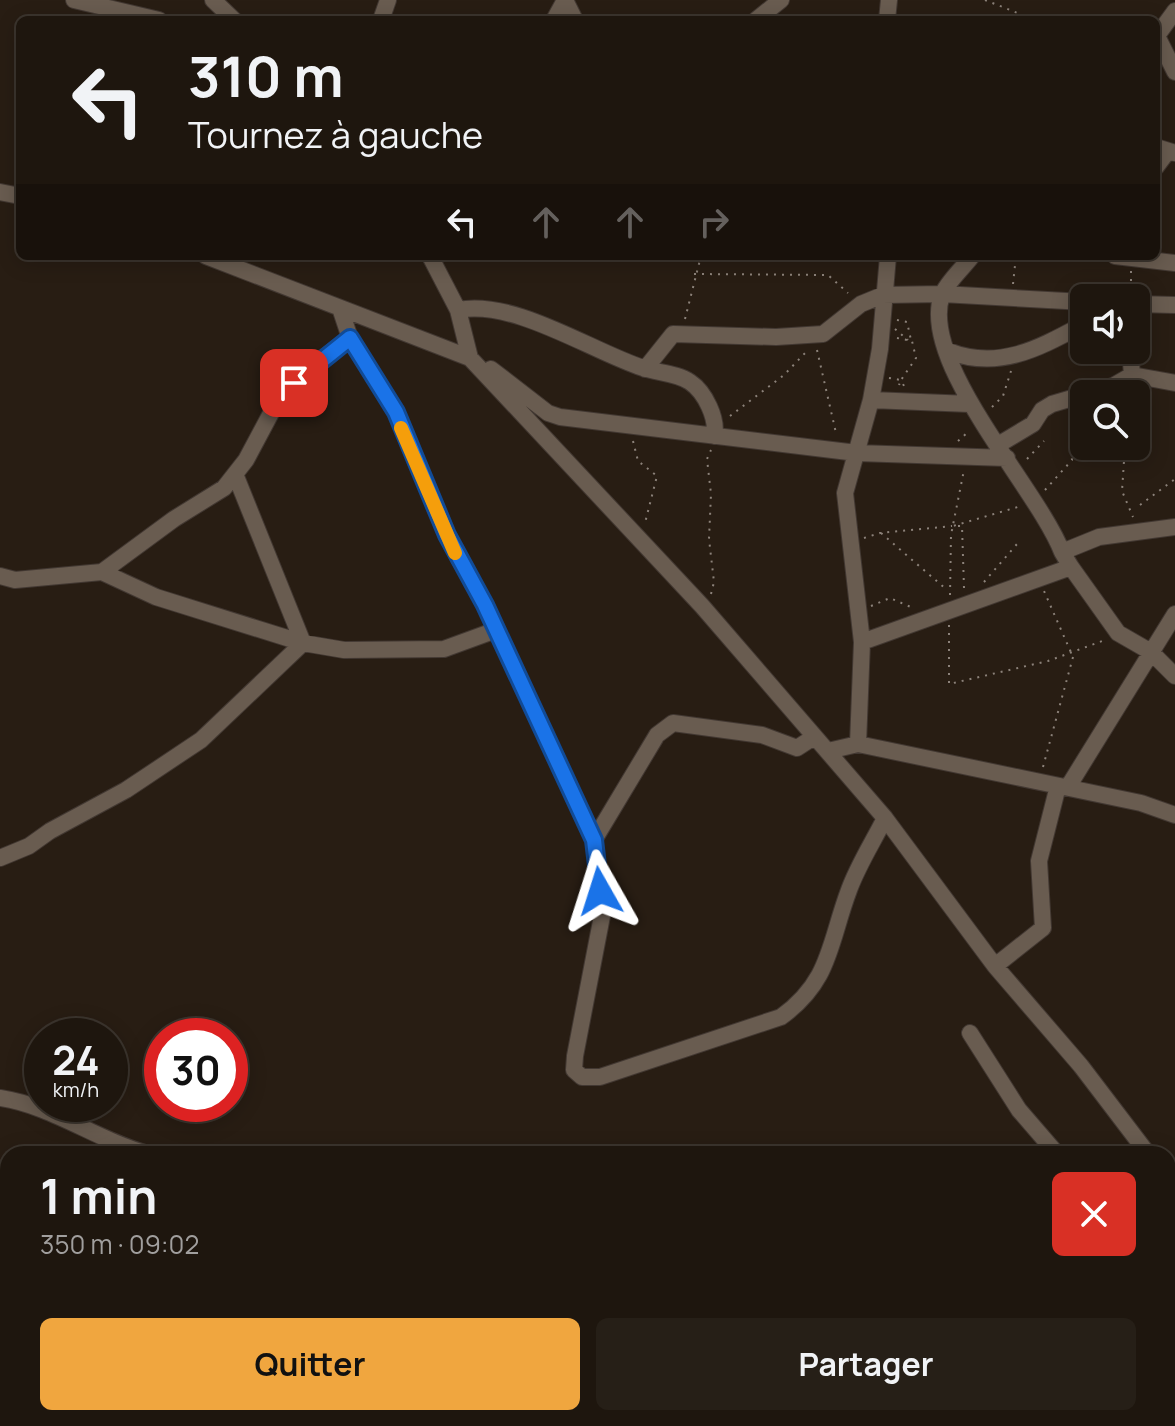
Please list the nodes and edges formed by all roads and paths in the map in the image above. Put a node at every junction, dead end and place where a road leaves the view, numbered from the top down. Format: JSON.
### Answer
{"nodes":[{"id":1,"x":74,"y":0,"type":"edge"},
{"id":2,"x":213,"y":0,"type":"edge"},
{"id":3,"x":781,"y":0,"type":"edge"},
{"id":4,"x":985,"y":0,"type":"edge"},
{"id":5,"x":110,"y":3,"type":"edge"},
{"id":6,"x":1175,"y":11,"type":"edge"},
{"id":7,"x":147,"y":16,"type":"edge"},
{"id":8,"x":230,"y":16,"type":"edge"},
{"id":9,"x":556,"y":16,"type":"edge"},
{"id":10,"x":573,"y":16,"type":"edge"},
{"id":11,"x":761,"y":16,"type":"edge"},
{"id":12,"x":1025,"y":16,"type":"edge"},
{"id":13,"x":1160,"y":31,"type":"edge"},
{"id":14,"x":1160,"y":44,"type":"edge"},
{"id":15,"x":1175,"y":72,"type":"edge"},
{"id":16,"x":216,"y":260,"type":"edge"},
{"id":17,"x":432,"y":260,"type":"edge"},
{"id":18,"x":699,"y":260,"type":"edge"},
{"id":19,"x":887,"y":260,"type":"edge"},
{"id":20,"x":969,"y":260,"type":"edge"},
{"id":21,"x":1016,"y":260,"type":"edge"},
{"id":22,"x":1124,"y":260,"type":"edge"},
{"id":23,"x":1150,"y":260,"type":"edge"},
{"id":24,"x":1175,"y":263,"type":"edge"},
{"id":25,"x":694,"y":274,"type":"junction"},
{"id":26,"x":1128,"y":284,"type":"edge"},
{"id":27,"x":942,"y":294,"type":"junction"},
{"id":28,"x":883,"y":295,"type":"junction"},
{"id":29,"x":1012,"y":298,"type":"junction"},
{"id":30,"x":1070,"y":301,"type":"edge"},
{"id":31,"x":861,"y":304,"type":"junction"},
{"id":32,"x":1150,"y":304,"type":"edge"},
{"id":33,"x":1175,"y":305,"type":"edge"},
{"id":34,"x":340,"y":308,"type":"junction"},
{"id":35,"x":458,"y":310,"type":"junction"},
{"id":36,"x":891,"y":318,"type":"dead end"},
{"id":37,"x":885,"y":331,"type":"junction"},
{"id":38,"x":1070,"y":331,"type":"edge"},
{"id":39,"x":682,"y":332,"type":"junction"},
{"id":40,"x":350,"y":338,"type":"junction"},
{"id":41,"x":910,"y":341,"type":"junction"},
{"id":42,"x":948,"y":351,"type":"junction"},
{"id":43,"x":474,"y":362,"type":"junction"},
{"id":44,"x":1131,"y":364,"type":"edge"},
{"id":45,"x":645,"y":369,"type":"junction"},
{"id":46,"x":1132,"y":375,"type":"junction"},
{"id":47,"x":1175,"y":383,"type":"edge"},
{"id":48,"x":871,"y":400,"type":"junction"},
{"id":49,"x":911,"y":401,"type":"junction"},
{"id":50,"x":970,"y":404,"type":"junction"},
{"id":51,"x":629,"y":427,"type":"junction"},
{"id":52,"x":714,"y":437,"type":"junction"},
{"id":53,"x":1044,"y":441,"type":"dead end"},
{"id":54,"x":840,"y":450,"type":"junction"},
{"id":55,"x":857,"y":453,"type":"junction"},
{"id":56,"x":966,"y":457,"type":"junction"},
{"id":57,"x":1007,"y":458,"type":"junction"},
{"id":58,"x":1072,"y":460,"type":"edge"},
{"id":59,"x":1124,"y":460,"type":"edge"},
{"id":60,"x":235,"y":474,"type":"junction"},
{"id":61,"x":1175,"y":479,"type":"edge"},
{"id":62,"x":1033,"y":503,"type":"junction"},
{"id":63,"x":1140,"y":505,"type":"dead end"},
{"id":64,"x":953,"y":526,"type":"junction"},
{"id":65,"x":1175,"y":527,"type":"edge"},
{"id":66,"x":1138,"y":529,"type":"junction"},
{"id":67,"x":880,"y":533,"type":"junction"},
{"id":68,"x":951,"y":535,"type":"dead end"},
{"id":69,"x":641,"y":540,"type":"junction"},
{"id":70,"x":849,"y":543,"type":"junction"},
{"id":71,"x":1017,"y":544,"type":"dead end"},
{"id":72,"x":1062,"y":552,"type":"junction"},
{"id":73,"x":1071,"y":567,"type":"junction"},
{"id":74,"x":102,"y":572,"type":"junction"},
{"id":75,"x":0,"y":576,"type":"edge"},
{"id":76,"x":1039,"y":579,"type":"junction"},
{"id":77,"x":982,"y":584,"type":"dead end"},
{"id":78,"x":947,"y":590,"type":"dead end"},
{"id":79,"x":964,"y":605,"type":"junction"},
{"id":80,"x":706,"y":610,"type":"junction"},
{"id":81,"x":858,"y":612,"type":"junction"},
{"id":82,"x":1175,"y":614,"type":"edge"},
{"id":83,"x":933,"y":616,"type":"junction"},
{"id":84,"x":496,"y":630,"type":"junction"},
{"id":85,"x":1114,"y":636,"type":"dead end"},
{"id":86,"x":862,"y":642,"type":"junction"},
{"id":87,"x":303,"y":643,"type":"junction"},
{"id":88,"x":1151,"y":652,"type":"junction"},
{"id":89,"x":1175,"y":676,"type":"edge"},
{"id":90,"x":949,"y":684,"type":"dead end"},
{"id":91,"x":814,"y":737,"type":"junction"},
{"id":92,"x":858,"y":744,"type":"junction"},
{"id":93,"x":828,"y":751,"type":"junction"},
{"id":94,"x":1040,"y":775,"type":"dead end"},
{"id":95,"x":1063,"y":786,"type":"junction"},
{"id":96,"x":1175,"y":815,"type":"edge"},
{"id":97,"x":885,"y":818,"type":"junction"},
{"id":98,"x":594,"y":840,"type":"junction"},
{"id":99,"x":0,"y":858,"type":"edge"},
{"id":100,"x":995,"y":966,"type":"junction"},
{"id":101,"x":970,"y":1033,"type":"dead end"},
{"id":102,"x":0,"y":1098,"type":"edge"},
{"id":103,"x":120,"y":1146,"type":"edge"},
{"id":104,"x":1050,"y":1146,"type":"edge"},
{"id":105,"x":1142,"y":1146,"type":"edge"}],
"edges":[{"from":1,"to":5,"type":"street"},
{"from":2,"to":8,"type":"street"},
{"from":3,"to":11,"type":"street"},
{"from":4,"to":12,"type":"path"},
{"from":5,"to":7,"type":"street"},
{"from":6,"to":13,"type":"street"},
{"from":9,"to":10,"type":"street"},
{"from":14,"to":15,"type":"street"},
{"from":16,"to":34,"type":"street"},
{"from":17,"to":35,"type":"street"},
{"from":18,"to":25,"type":"path"},
{"from":19,"to":28,"type":"street"},
{"from":20,"to":27,"type":"street"},
{"from":21,"to":29,"type":"path"},
{"from":22,"to":26,"type":"path"},
{"from":23,"to":24,"type":"street"},
{"from":25,"to":31,"type":"path"},
{"from":25,"to":39,"type":"path"},
{"from":27,"to":28,"type":"street"},
{"from":27,"to":29,"type":"street"},
{"from":27,"to":42,"type":"street"},
{"from":28,"to":31,"type":"street"},
{"from":28,"to":37,"type":"street"},
{"from":29,"to":30,"type":"street"},
{"from":31,"to":39,"type":"street"},
{"from":32,"to":33,"type":"street"},
{"from":34,"to":40,"type":"street"},
{"from":34,"to":43,"type":"street"},
{"from":35,"to":43,"type":"street"},
{"from":35,"to":45,"type":"street"},
{"from":36,"to":41,"type":"path"},
{"from":37,"to":41,"type":"path"},
{"from":37,"to":41,"type":"path"},
{"from":37,"to":48,"type":"street"},
{"from":38,"to":42,"type":"street"},
{"from":39,"to":45,"type":"street"},
{"from":40,"to":60,"type":"street"},
{"from":40,"to":84,"type":"street"},
{"from":41,"to":49,"type":"path"},
{"from":42,"to":50,"type":"street"},
{"from":43,"to":51,"type":"street"},
{"from":43,"to":69,"type":"street"},
{"from":44,"to":46,"type":"street"},
{"from":45,"to":52,"type":"street"},
{"from":46,"to":47,"type":"street"},
{"from":46,"to":57,"type":"street"},
{"from":48,"to":49,"type":"street"},
{"from":48,"to":55,"type":"street"},
{"from":49,"to":50,"type":"street"},
{"from":50,"to":57,"type":"street"},
{"from":51,"to":52,"type":"street"},
{"from":51,"to":69,"type":"path"},
{"from":52,"to":54,"type":"street"},
{"from":52,"to":54,"type":"path"},
{"from":52,"to":80,"type":"path"},
{"from":53,"to":57,"type":"path"},
{"from":54,"to":55,"type":"street"},
{"from":55,"to":56,"type":"street"},
{"from":55,"to":70,"type":"street"},
{"from":56,"to":57,"type":"street"},
{"from":56,"to":64,"type":"path"},
{"from":57,"to":62,"type":"street"},
{"from":58,"to":62,"type":"path"},
{"from":59,"to":66,"type":"path"},
{"from":60,"to":74,"type":"street"},
{"from":60,"to":87,"type":"street"},
{"from":61,"to":63,"type":"path"},
{"from":62,"to":64,"type":"path"},
{"from":62,"to":72,"type":"street"},
{"from":64,"to":67,"type":"path"},
{"from":64,"to":68,"type":"path"},
{"from":64,"to":79,"type":"path"},
{"from":65,"to":66,"type":"street"},
{"from":66,"to":72,"type":"street"},
{"from":67,"to":70,"type":"path"},
{"from":67,"to":78,"type":"path"},
{"from":69,"to":80,"type":"street"},
{"from":70,"to":81,"type":"street"},
{"from":71,"to":77,"type":"path"},
{"from":72,"to":73,"type":"street"},
{"from":73,"to":76,"type":"street"},
{"from":73,"to":88,"type":"street"},
{"from":74,"to":75,"type":"street"},
{"from":74,"to":87,"type":"street"},
{"from":76,"to":79,"type":"street"},
{"from":76,"to":94,"type":"path"},
{"from":79,"to":83,"type":"street"},
{"from":80,"to":91,"type":"street"},
{"from":81,"to":83,"type":"path"},
{"from":81,"to":86,"type":"street"},
{"from":82,"to":88,"type":"street"},
{"from":83,"to":86,"type":"street"},
{"from":84,"to":87,"type":"street"},
{"from":84,"to":98,"type":"street"},
{"from":85,"to":90,"type":"path"},
{"from":86,"to":92,"type":"street"},
{"from":87,"to":99,"type":"street"},
{"from":88,"to":89,"type":"street"},
{"from":88,"to":95,"type":"street"},
{"from":91,"to":93,"type":"street"},
{"from":91,"to":98,"type":"street"},
{"from":92,"to":93,"type":"street"},
{"from":92,"to":95,"type":"street"},
{"from":93,"to":97,"type":"street"},
{"from":95,"to":96,"type":"street"},
{"from":95,"to":100,"type":"street"},
{"from":97,"to":98,"type":"street"},
{"from":97,"to":100,"type":"street"},
{"from":100,"to":105,"type":"street"},
{"from":101,"to":104,"type":"street"},
{"from":102,"to":103,"type":"street"}]}
